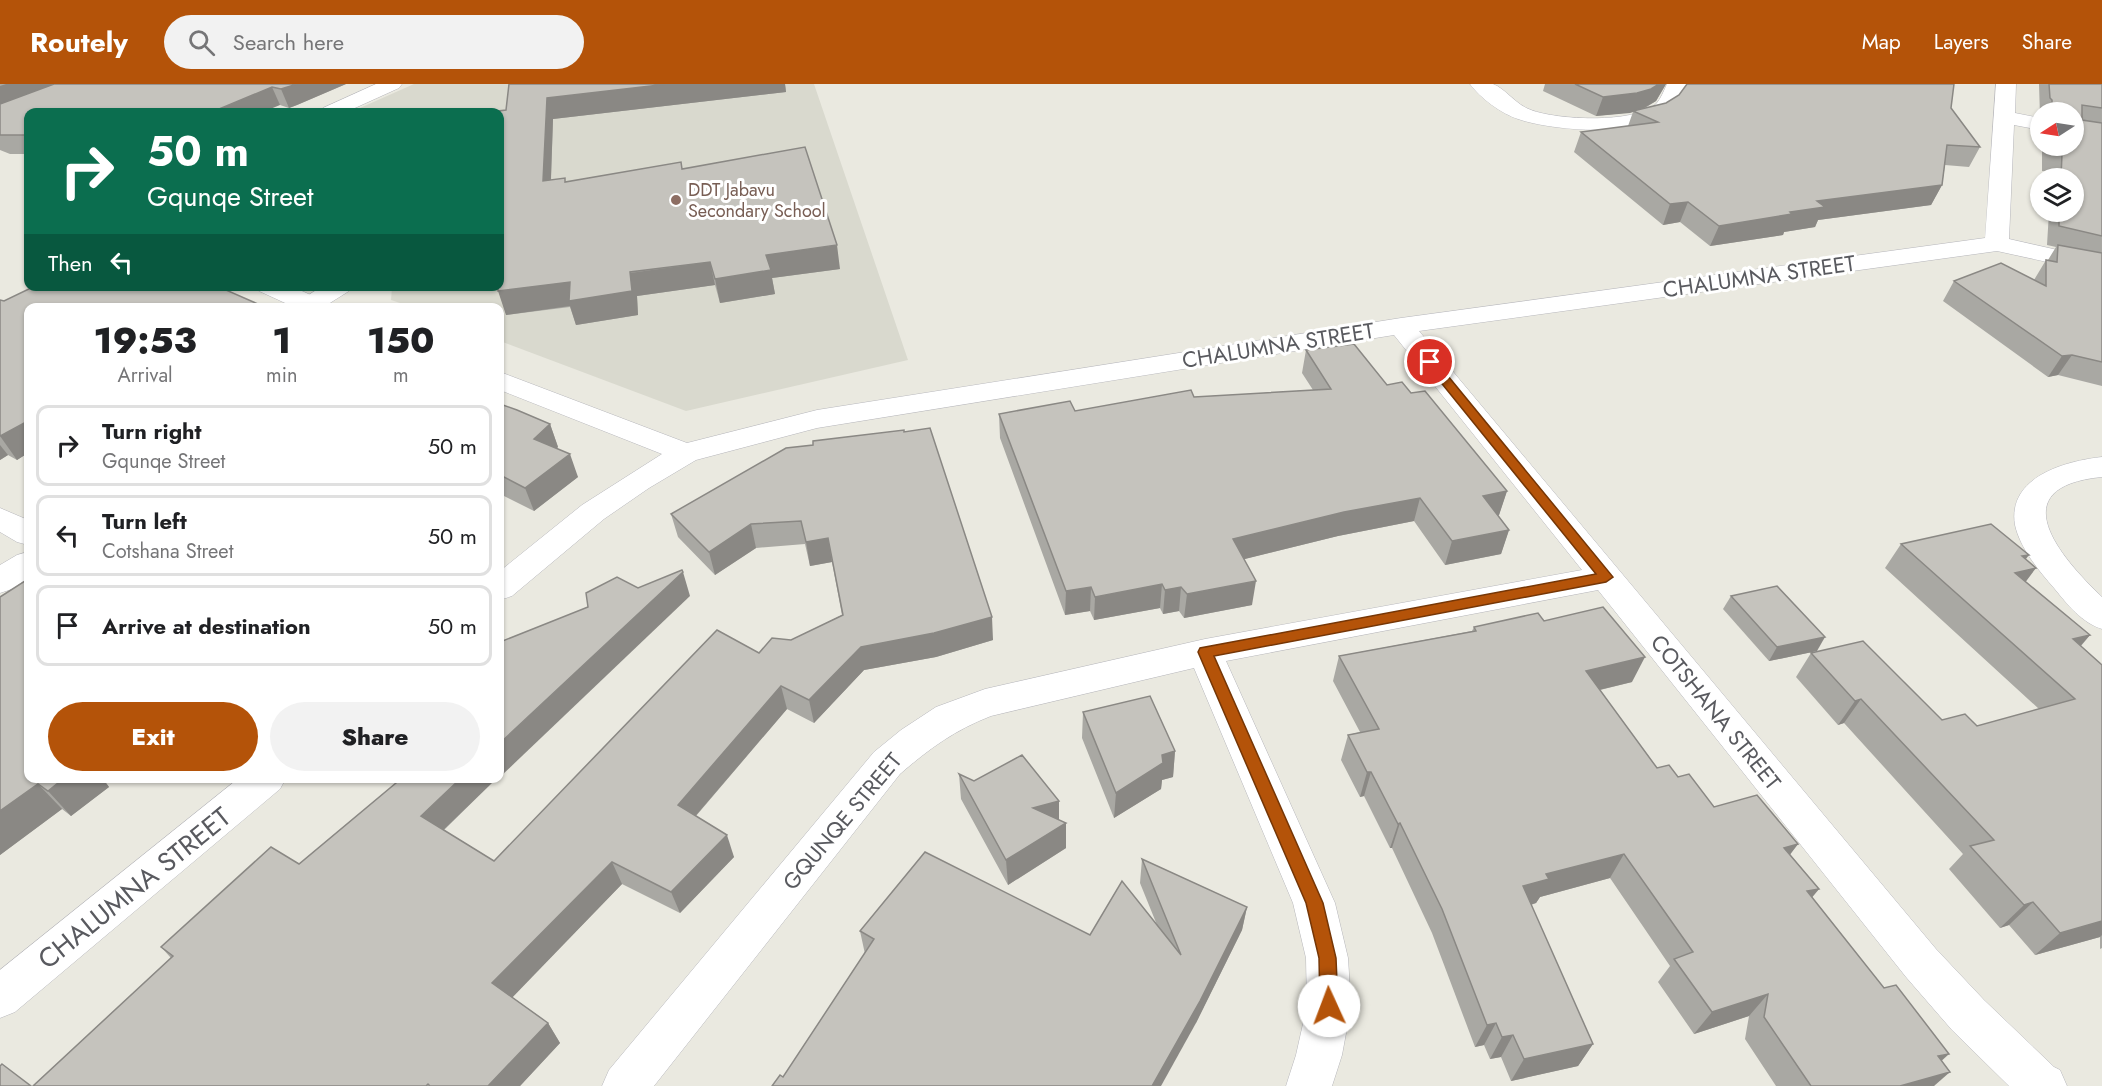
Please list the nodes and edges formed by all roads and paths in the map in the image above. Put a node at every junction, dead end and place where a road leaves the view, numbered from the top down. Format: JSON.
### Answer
{"nodes":[{"id":1,"x":392,"y":84,"type":"edge"},
{"id":2,"x":1480,"y":84,"type":"edge"},
{"id":3,"x":1677,"y":84,"type":"edge"},
{"id":4,"x":2006,"y":84,"type":"edge"},
{"id":5,"x":339,"y":108,"type":"edge"},
{"id":6,"x":2004,"y":117,"type":"junction"},
{"id":7,"x":2030,"y":122,"type":"edge"},
{"id":8,"x":1997,"y":244,"type":"junction"},
{"id":9,"x":2102,"y":267,"type":"edge"},
{"id":10,"x":280,"y":291,"type":"edge"},
{"id":11,"x":334,"y":291,"type":"edge"},
{"id":12,"x":308,"y":303,"type":"edge"},
{"id":13,"x":319,"y":303,"type":"edge"},
{"id":14,"x":1401,"y":326,"type":"junction"},
{"id":15,"x":504,"y":382,"type":"edge"},
{"id":16,"x":686,"y":453,"type":"junction"},
{"id":17,"x":2102,"y":467,"type":"edge"},
{"id":18,"x":0,"y":518,"type":"edge"},
{"id":19,"x":24,"y":532,"type":"edge"},
{"id":20,"x":24,"y":566,"type":"edge"},
{"id":21,"x":1606,"y":577,"type":"junction"},
{"id":22,"x":0,"y":581,"type":"edge"},
{"id":23,"x":504,"y":585,"type":"edge"},
{"id":24,"x":2102,"y":617,"type":"edge"},
{"id":25,"x":1205,"y":652,"type":"junction"},
{"id":26,"x":261,"y":783,"type":"edge"},
{"id":27,"x":0,"y":998,"type":"edge"},
{"id":28,"x":2040,"y":1085,"type":"edge"},
{"id":29,"x":625,"y":1086,"type":"edge"},
{"id":30,"x":1309,"y":1086,"type":"edge"}],
"edges":[{"from":1,"to":5,"type":"street"},
{"from":2,"to":3,"type":"street"},
{"from":4,"to":6,"type":"street"},
{"from":6,"to":7,"type":"street"},
{"from":6,"to":8,"type":"street"},
{"from":8,"to":9,"type":"street","name":"CHALUMNA STREET"},
{"from":8,"to":14,"type":"street","name":"CHALUMNA STREET"},
{"from":10,"to":12,"type":"street"},
{"from":11,"to":13,"type":"lane"},
{"from":14,"to":16,"type":"street","name":"CHALUMNA STREET"},
{"from":14,"to":21,"type":"street","name":"COTSHANA STREET"},
{"from":15,"to":16,"type":"street"},
{"from":16,"to":23,"type":"street","name":"CHALUMNA STREET"},
{"from":17,"to":24,"type":"street"},
{"from":18,"to":19,"type":"street"},
{"from":20,"to":22,"type":"street"},
{"from":21,"to":25,"type":"street","name":"GQUNQE STREET"},
{"from":21,"to":28,"type":"street","name":"COTSHANA STREET"},
{"from":25,"to":29,"type":"street","name":"GQUNQE STREET"},
{"from":25,"to":30,"type":"street"},
{"from":26,"to":27,"type":"street","name":"CHALUMNA STREET"}]}
